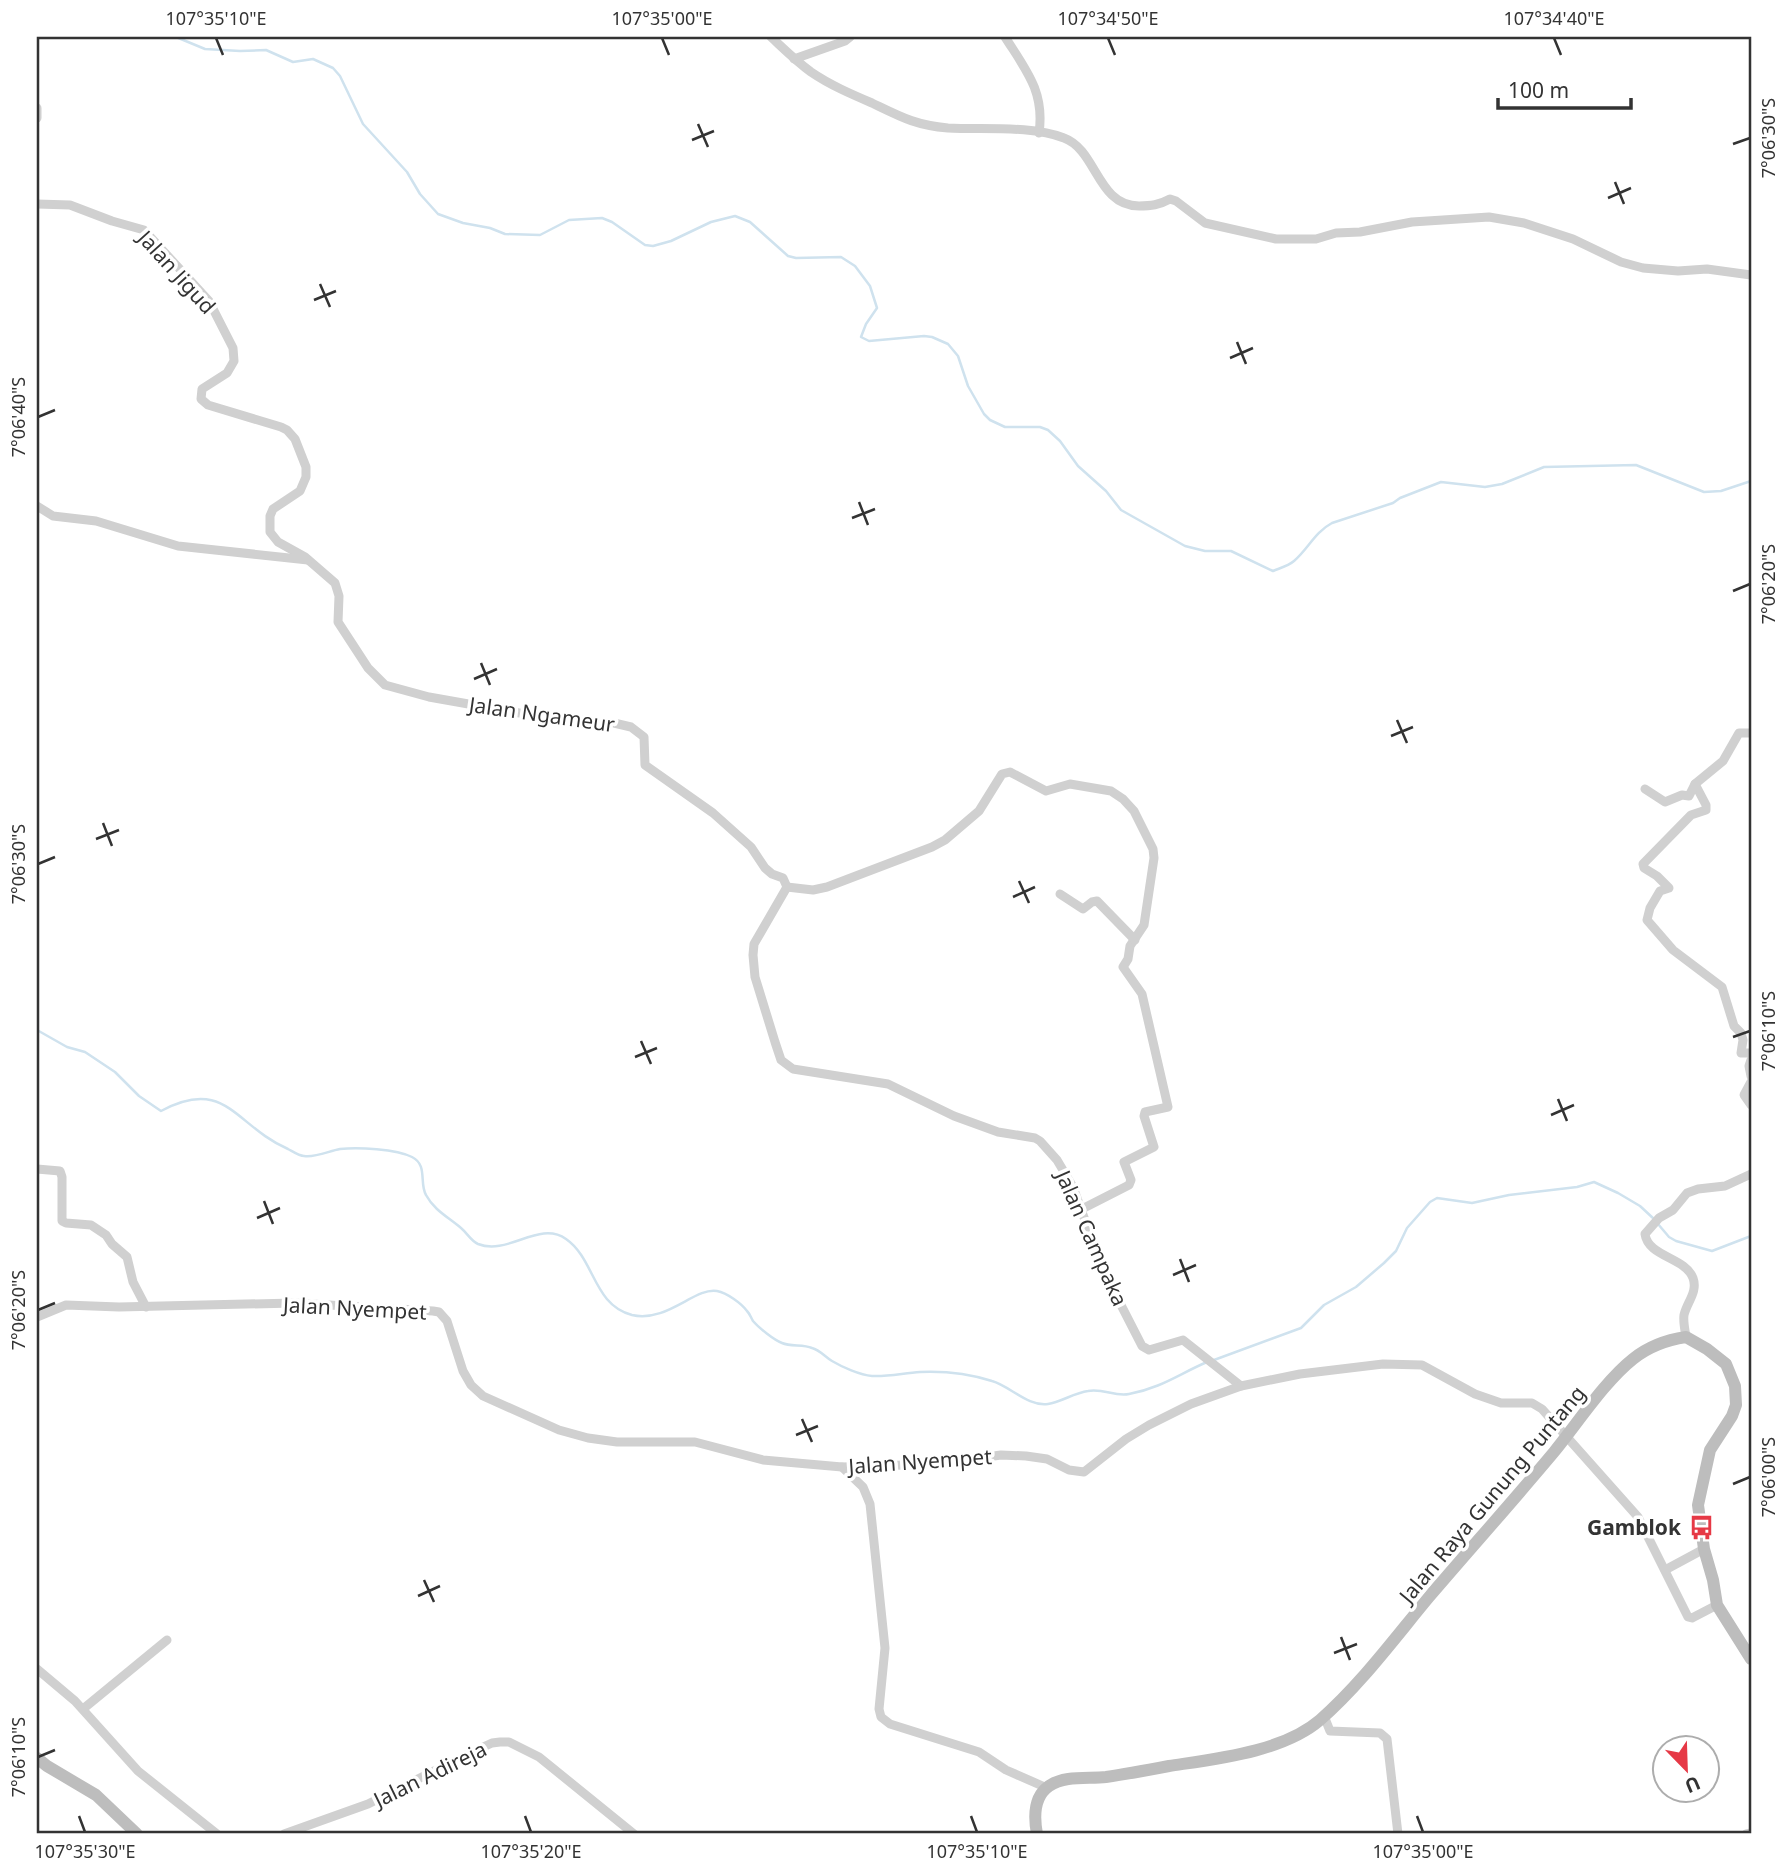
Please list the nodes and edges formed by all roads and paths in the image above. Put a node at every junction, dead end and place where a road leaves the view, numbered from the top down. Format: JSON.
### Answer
{"nodes":[{"id":1,"x":771,"y":37,"type":"edge"},
{"id":2,"x":850,"y":37,"type":"edge"},
{"id":3,"x":1005,"y":37,"type":"edge"},
{"id":4,"x":794,"y":59,"type":"junction"},
{"id":5,"x":37,"y":108,"type":"edge"},
{"id":6,"x":37,"y":118,"type":"edge"},
{"id":7,"x":1038,"y":133,"type":"junction"},
{"id":8,"x":37,"y":204,"type":"edge"},
{"id":9,"x":1751,"y":275,"type":"edge"},
{"id":10,"x":37,"y":506,"type":"edge"},
{"id":11,"x":310,"y":561,"type":"junction"},
{"id":12,"x":429,"y":697,"type":"joint"},
{"id":13,"x":1751,"y":733,"type":"edge"},
{"id":14,"x":1695,"y":784,"type":"junction"},
{"id":15,"x":1645,"y":789,"type":"dead end"},
{"id":16,"x":787,"y":887,"type":"junction"},
{"id":17,"x":1059,"y":894,"type":"dead end"},
{"id":18,"x":1135,"y":940,"type":"junction"},
{"id":19,"x":1751,"y":1053,"type":"edge"},
{"id":20,"x":1751,"y":1060,"type":"edge"},
{"id":21,"x":1751,"y":1076,"type":"edge"},
{"id":22,"x":1751,"y":1082,"type":"edge"},
{"id":23,"x":1751,"y":1105,"type":"edge"},
{"id":24,"x":37,"y":1169,"type":"edge"},
{"id":25,"x":1751,"y":1174,"type":"edge"},
{"id":26,"x":1080,"y":1210,"type":"junction"},
{"id":27,"x":146,"y":1307,"type":"junction"},
{"id":28,"x":37,"y":1317,"type":"edge"},
{"id":29,"x":1686,"y":1337,"type":"junction"},
{"id":30,"x":1241,"y":1386,"type":"junction"},
{"id":31,"x":1567,"y":1436,"type":"junction"},
{"id":32,"x":842,"y":1467,"type":"junction"},
{"id":33,"x":1704,"y":1549,"type":"junction"},
{"id":34,"x":1665,"y":1570,"type":"junction"},
{"id":35,"x":1717,"y":1605,"type":"junction"},
{"id":36,"x":167,"y":1640,"type":"dead end"},
{"id":37,"x":1751,"y":1659,"type":"edge"},
{"id":38,"x":37,"y":1669,"type":"edge"},
{"id":39,"x":83,"y":1709,"type":"junction"},
{"id":40,"x":1324,"y":1716,"type":"junction"},
{"id":41,"x":37,"y":1758,"type":"edge"},
{"id":42,"x":1047,"y":1788,"type":"junction"},
{"id":43,"x":1751,"y":1833,"type":"edge"},
{"id":44,"x":137,"y":1834,"type":"edge"},
{"id":45,"x":217,"y":1834,"type":"edge"},
{"id":46,"x":284,"y":1834,"type":"edge"},
{"id":47,"x":634,"y":1834,"type":"edge"},
{"id":48,"x":1037,"y":1834,"type":"edge"},
{"id":49,"x":1398,"y":1834,"type":"edge"},
{"id":50,"x":1746,"y":1834,"type":"edge"}],
"edges":[{"from":1,"to":4,"type":"street"},
{"from":2,"to":4,"type":"street"},
{"from":3,"to":7,"type":"street"},
{"from":4,"to":7,"type":"street"},
{"from":5,"to":6,"type":"street"},
{"from":7,"to":9,"type":"street"},
{"from":8,"to":11,"type":"street","name":"Jalan Jigud"},
{"from":10,"to":11,"type":"street"},
{"from":11,"to":12,"type":"street","name":"Jalan Jigud"},
{"from":12,"to":16,"type":"street","name":"Jalan Ngameur"},
{"from":13,"to":14,"type":"street"},
{"from":14,"to":15,"type":"street"},
{"from":14,"to":19,"type":"street"},
{"from":16,"to":18,"type":"street"},
{"from":16,"to":26,"type":"street","name":"Jalan Campaka"},
{"from":17,"to":18,"type":"street"},
{"from":18,"to":26,"type":"street"},
{"from":20,"to":21,"type":"street"},
{"from":22,"to":23,"type":"street"},
{"from":24,"to":27,"type":"street"},
{"from":25,"to":29,"type":"street"},
{"from":26,"to":30,"type":"street","name":"Jalan Campaka"},
{"from":27,"to":28,"type":"street","name":"Jalan Nyempet"},
{"from":27,"to":32,"type":"street","name":"Jalan Nyempet"},
{"from":29,"to":31,"type":"street","name":"Jalan Raya Gunung Puntang"},
{"from":29,"to":33,"type":"street"},
{"from":30,"to":31,"type":"street","name":"Jalan Nyempet"},
{"from":30,"to":32,"type":"street","name":"Jalan Nyempet"},
{"from":31,"to":34,"type":"street","name":"Jalan Nyempet"},
{"from":31,"to":40,"type":"street","name":"Jalan Raya Gunung Puntang"},
{"from":32,"to":42,"type":"street"},
{"from":33,"to":34,"type":"street"},
{"from":33,"to":35,"type":"street"},
{"from":34,"to":35,"type":"street","name":"Jalan Nyempet"},
{"from":35,"to":37,"type":"street"},
{"from":36,"to":39,"type":"street"},
{"from":38,"to":39,"type":"street"},
{"from":39,"to":45,"type":"street"},
{"from":40,"to":42,"type":"street","name":"Jalan Raya Gunung Puntang"},
{"from":40,"to":49,"type":"street"},
{"from":41,"to":44,"type":"street"},
{"from":42,"to":48,"type":"street"},
{"from":43,"to":50,"type":"street"},
{"from":46,"to":47,"type":"street","name":"Jalan Adireja"}]}
